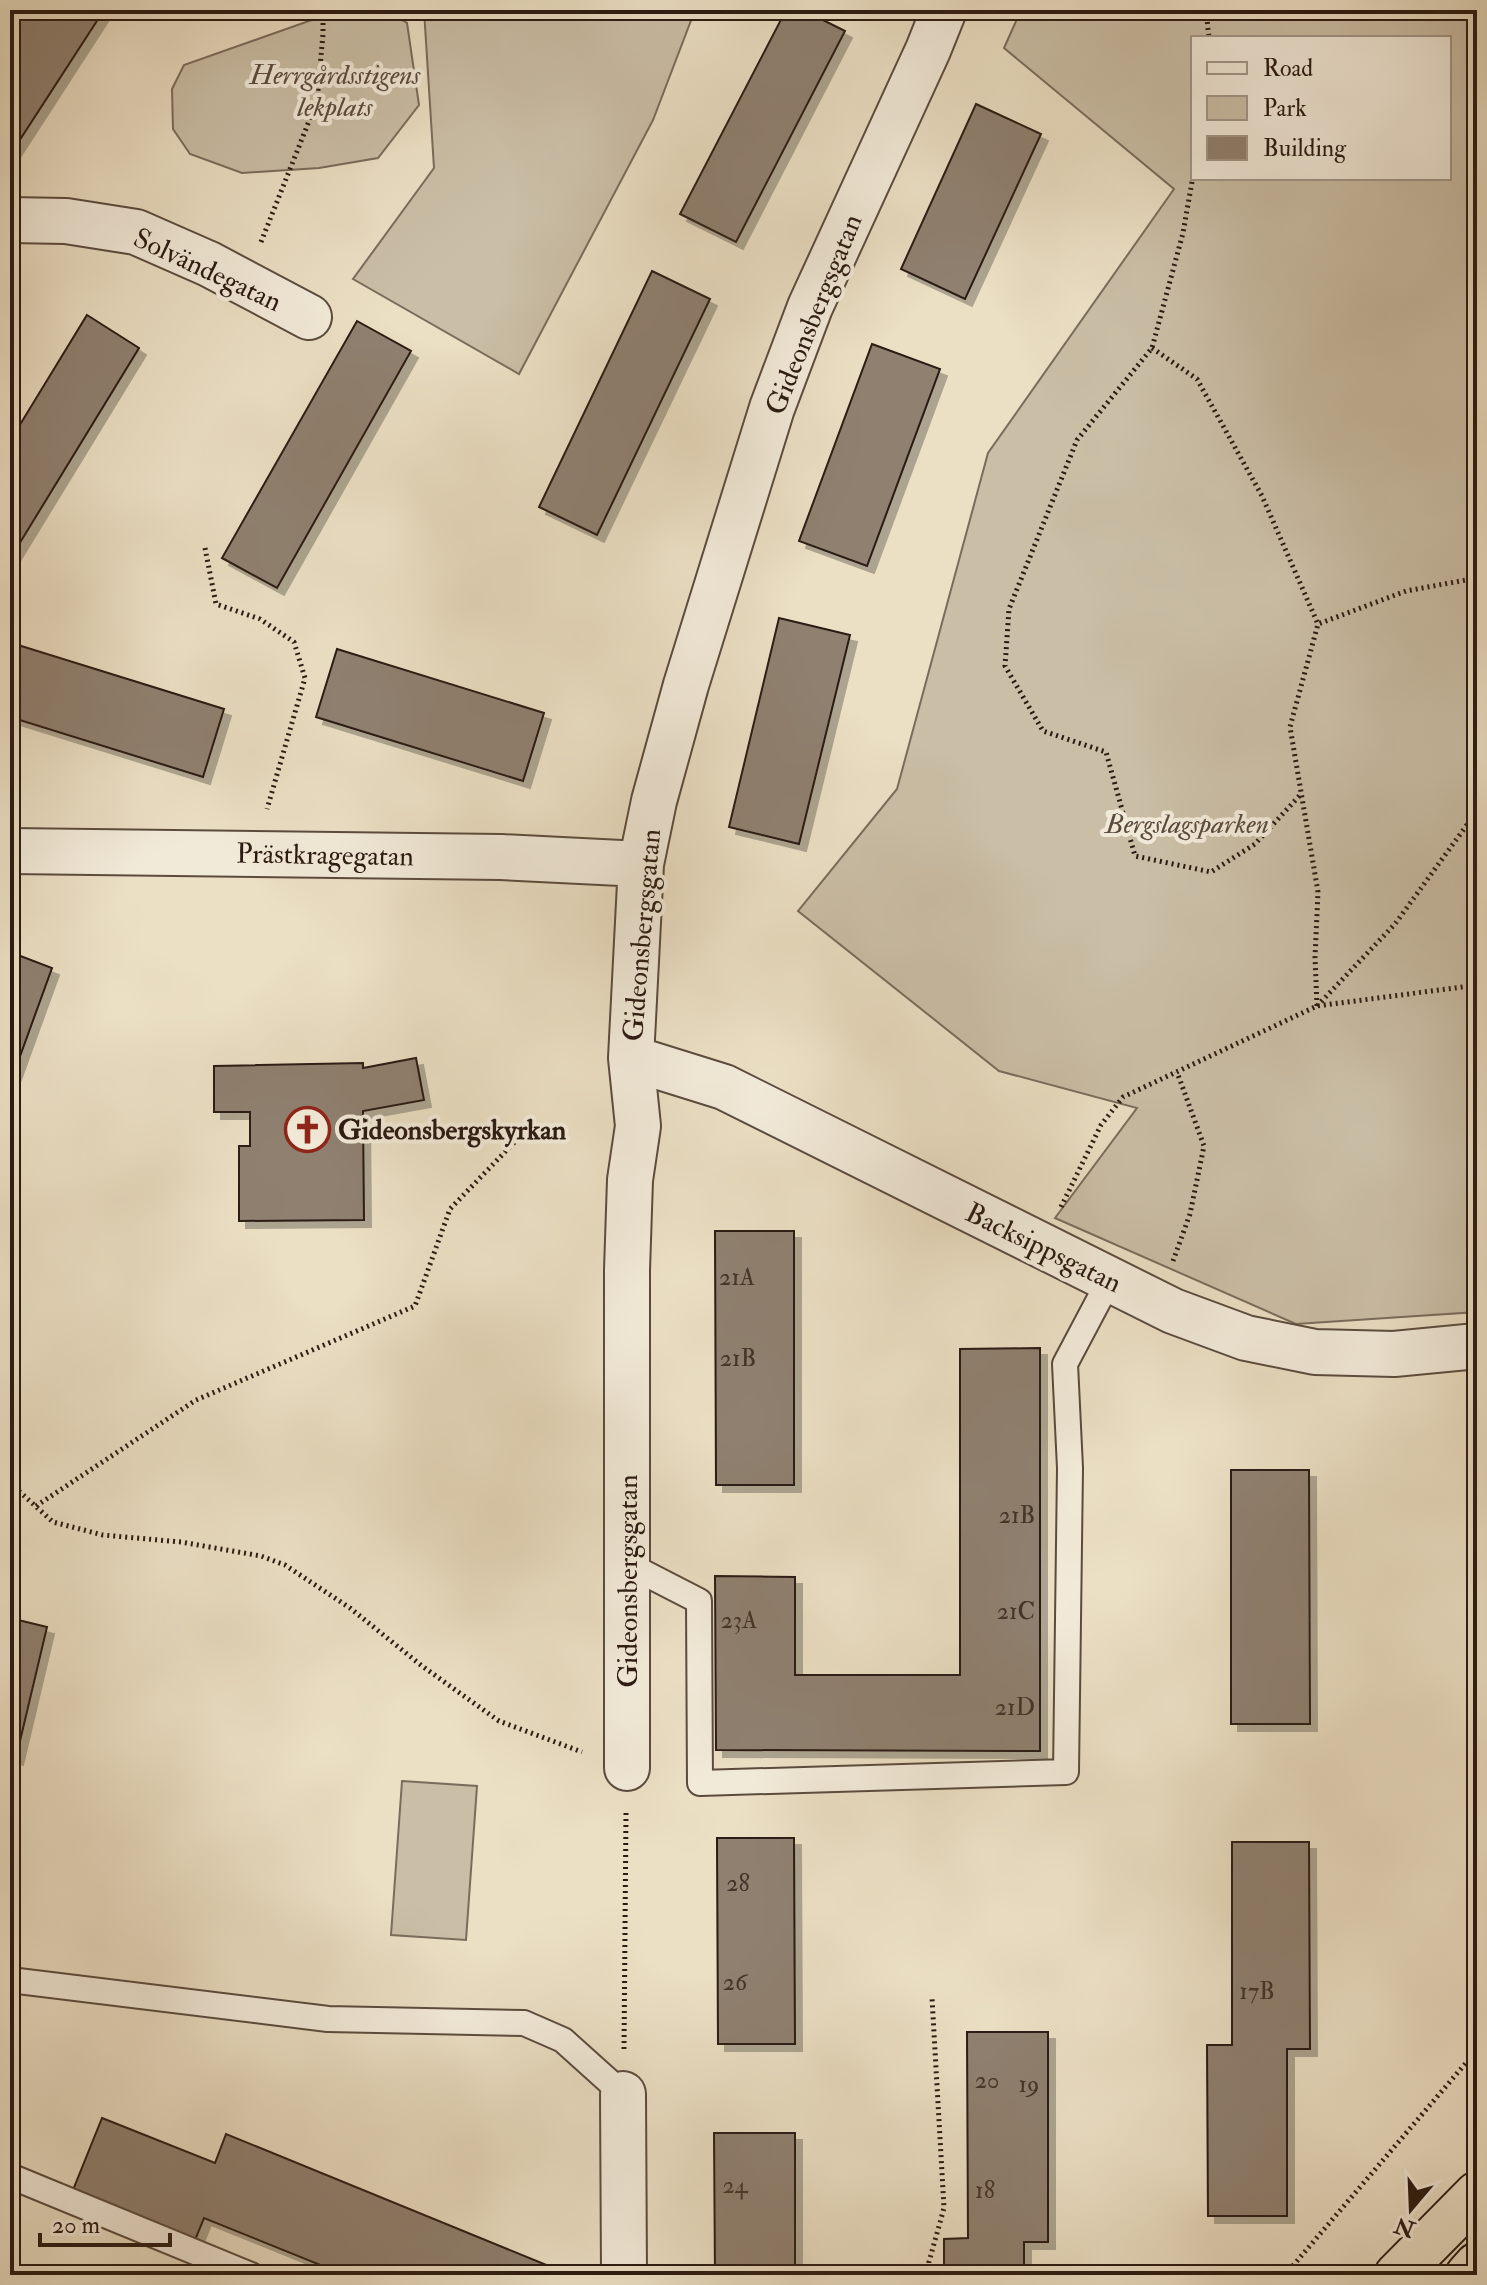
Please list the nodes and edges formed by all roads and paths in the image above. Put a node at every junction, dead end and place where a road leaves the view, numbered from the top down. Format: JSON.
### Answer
{"nodes":[{"id":1,"x":323,"y":10,"type":"edge"},
{"id":2,"x":944,"y":10,"type":"edge"},
{"id":3,"x":1206,"y":10,"type":"edge"},
{"id":4,"x":1209,"y":36,"type":"edge"},
{"id":5,"x":1192,"y":180,"type":"edge"},
{"id":6,"x":10,"y":220,"type":"edge"},
{"id":7,"x":245,"y":283,"type":"junction"},
{"id":8,"x":309,"y":317,"type":"dead end"},
{"id":9,"x":1152,"y":348,"type":"junction"},
{"id":10,"x":205,"y":548,"type":"dead end"},
{"id":11,"x":1477,"y":578,"type":"edge"},
{"id":12,"x":1318,"y":624,"type":"junction"},
{"id":13,"x":1302,"y":793,"type":"junction"},
{"id":14,"x":1477,"y":811,"type":"edge"},
{"id":15,"x":10,"y":851,"type":"edge"},
{"id":16,"x":254,"y":853,"type":"junction"},
{"id":17,"x":641,"y":864,"type":"junction"},
{"id":18,"x":1477,"y":985,"type":"edge"},
{"id":19,"x":1317,"y":1006,"type":"junction"},
{"id":20,"x":631,"y":1058,"type":"junction"},
{"id":21,"x":1177,"y":1072,"type":"junction"},
{"id":22,"x":529,"y":1127,"type":"dead end"},
{"id":23,"x":1042,"y":1246,"type":"junction"},
{"id":24,"x":1110,"y":1279,"type":"junction"},
{"id":25,"x":1157,"y":1303,"type":"junction"},
{"id":26,"x":1477,"y":1346,"type":"edge"},
{"id":27,"x":10,"y":1483,"type":"edge"},
{"id":28,"x":36,"y":1506,"type":"junction"},
{"id":29,"x":627,"y":1564,"type":"junction"},
{"id":30,"x":627,"y":1768,"type":"junction"},
{"id":31,"x":10,"y":1980,"type":"edge"},
{"id":32,"x":932,"y":1998,"type":"dead end"},
{"id":33,"x":1477,"y":2050,"type":"edge"},
{"id":34,"x":623,"y":2094,"type":"junction"},
{"id":35,"x":10,"y":2176,"type":"edge"},
{"id":36,"x":1477,"y":2194,"type":"edge"},
{"id":37,"x":1477,"y":2265,"type":"edge"},
{"id":38,"x":251,"y":2275,"type":"edge"},
{"id":39,"x":624,"y":2275,"type":"edge"},
{"id":40,"x":929,"y":2275,"type":"edge"},
{"id":41,"x":1285,"y":2275,"type":"edge"},
{"id":42,"x":1397,"y":2275,"type":"edge"},
{"id":43,"x":1468,"y":2275,"type":"edge"}],
"edges":[{"from":1,"to":7,"type":"path"},
{"from":2,"to":17,"type":"street","name":"Gideonsbergsgatan"},
{"from":3,"to":4,"type":"path"},
{"from":5,"to":9,"type":"path"},
{"from":6,"to":7,"type":"street","name":"Solvändegatan"},
{"from":7,"to":8,"type":"street","name":"Solvändegatan"},
{"from":9,"to":12,"type":"path"},
{"from":9,"to":13,"type":"path"},
{"from":10,"to":16,"type":"path"},
{"from":11,"to":12,"type":"path"},
{"from":12,"to":13,"type":"path"},
{"from":13,"to":19,"type":"path"},
{"from":14,"to":19,"type":"path"},
{"from":15,"to":16,"type":"street","name":"Prästkragegatan"},
{"from":16,"to":17,"type":"street","name":"Prästkragegatan"},
{"from":17,"to":20,"type":"street","name":"Gideonsbergsgatan"},
{"from":18,"to":19,"type":"path"},
{"from":19,"to":21,"type":"path"},
{"from":20,"to":23,"type":"street","name":"Backsippsgatan"},
{"from":20,"to":29,"type":"street","name":"Gideonsbergsgatan"},
{"from":21,"to":23,"type":"path"},
{"from":21,"to":25,"type":"path"},
{"from":22,"to":28,"type":"path"},
{"from":23,"to":24,"type":"street","name":"Backsippsgatan"},
{"from":24,"to":25,"type":"street","name":"Backsippsgatan"},
{"from":24,"to":29,"type":"lane"},
{"from":25,"to":26,"type":"street","name":"Backsippsgatan"},
{"from":27,"to":28,"type":"path"},
{"from":28,"to":30,"type":"path"},
{"from":29,"to":30,"type":"street","name":"Gideonsbergsgatan"},
{"from":30,"to":34,"type":"path"},
{"from":31,"to":34,"type":"lane"},
{"from":32,"to":40,"type":"path"},
{"from":33,"to":41,"type":"path"},
{"from":34,"to":39,"type":"street"},
{"from":35,"to":38,"type":"lane"},
{"from":36,"to":42,"type":"highway"},
{"from":37,"to":43,"type":"highway"}]}
